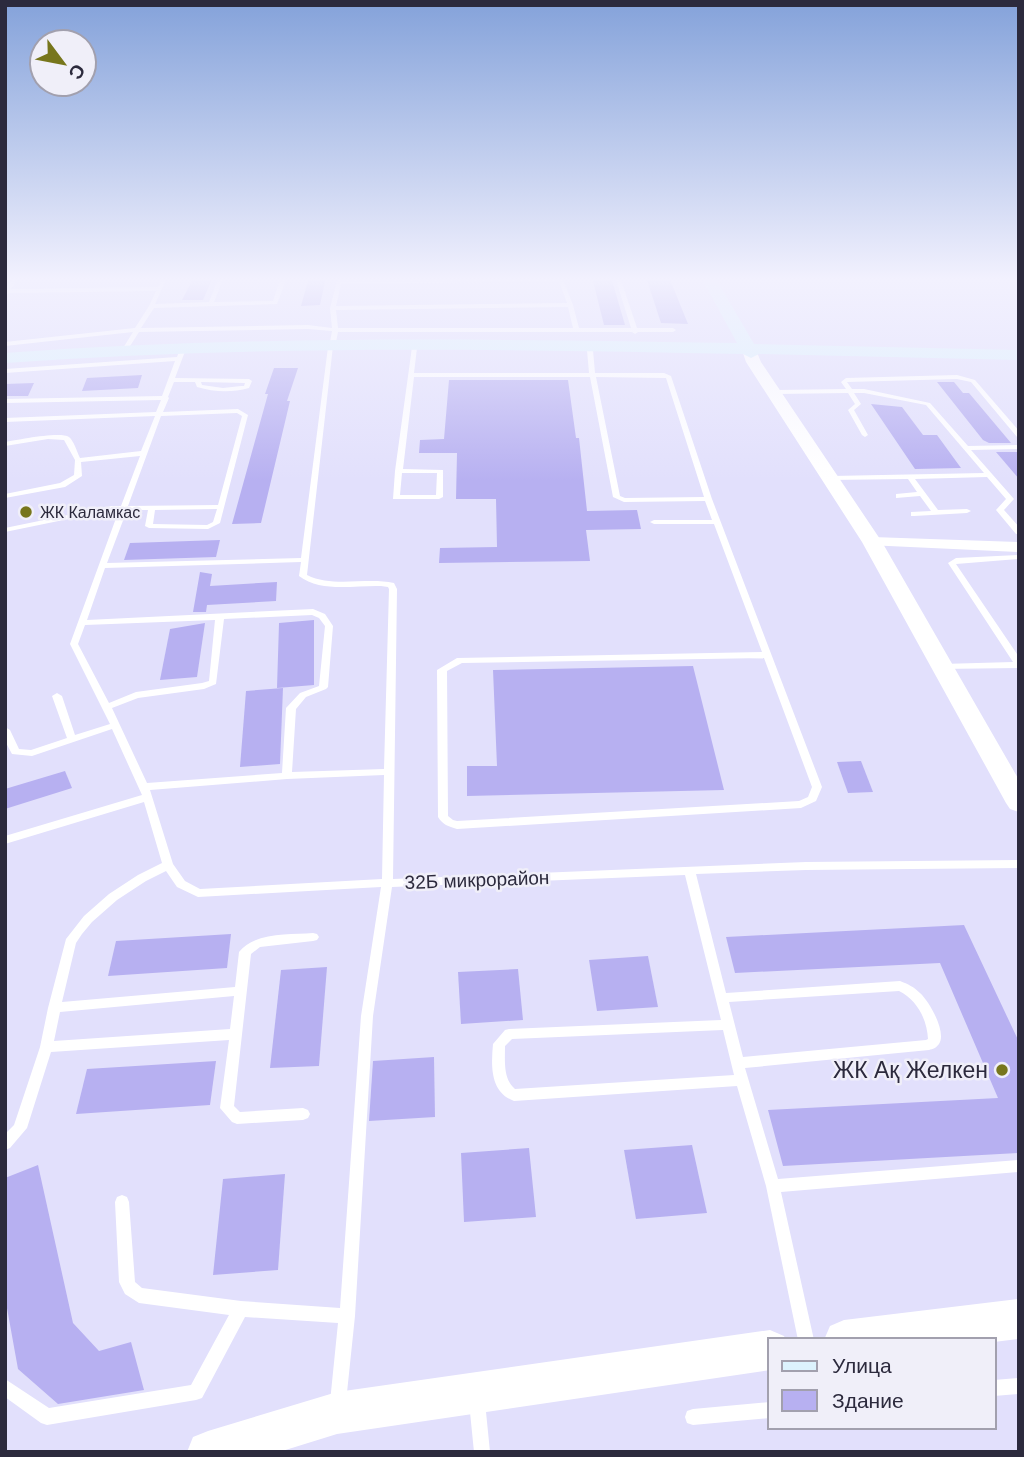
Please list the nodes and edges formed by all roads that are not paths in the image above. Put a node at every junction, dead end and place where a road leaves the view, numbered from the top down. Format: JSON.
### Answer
{"nodes":[{"id":1,"x":127,"y":345,"type":"edge"},
{"id":2,"x":270,"y":345,"type":"edge"},
{"id":3,"x":332,"y":345,"type":"edge"},
{"id":4,"x":384,"y":345,"type":"edge"},
{"id":5,"x":505,"y":345,"type":"edge"},
{"id":6,"x":743,"y":345,"type":"edge"},
{"id":7,"x":743,"y":345,"type":"edge"},
{"id":8,"x":414,"y":348,"type":"junction"},
{"id":9,"x":124,"y":350,"type":"junction"},
{"id":10,"x":590,"y":350,"type":"junction"},
{"id":11,"x":182,"y":352,"type":"junction"},
{"id":12,"x":747,"y":352,"type":"junction"},
{"id":13,"x":1019,"y":357,"type":"edge"},
{"id":14,"x":5,"y":360,"type":"edge"},
{"id":15,"x":5,"y":371,"type":"edge"},
{"id":16,"x":592,"y":373,"type":"junction"},
{"id":17,"x":411,"y":375,"type":"junction"},
{"id":18,"x":173,"y":380,"type":"junction"},
{"id":19,"x":198,"y":380,"type":"junction"},
{"id":20,"x":776,"y":392,"type":"junction"},
{"id":21,"x":851,"y":392,"type":"junction"},
{"id":22,"x":166,"y":398,"type":"junction"},
{"id":23,"x":5,"y":401,"type":"edge"},
{"id":24,"x":161,"y":412,"type":"junction"},
{"id":25,"x":5,"y":420,"type":"edge"},
{"id":26,"x":865,"y":435,"type":"dead end"},
{"id":27,"x":1019,"y":436,"type":"edge"},
{"id":28,"x":5,"y":444,"type":"edge"},
{"id":29,"x":1019,"y":447,"type":"edge"},
{"id":30,"x":968,"y":448,"type":"junction"},
{"id":31,"x":145,"y":453,"type":"junction"},
{"id":32,"x":78,"y":460,"type":"junction"},
{"id":33,"x":399,"y":471,"type":"junction"},
{"id":34,"x":989,"y":475,"type":"junction"},
{"id":35,"x":910,"y":477,"type":"junction"},
{"id":36,"x":831,"y":478,"type":"junction"},
{"id":37,"x":922,"y":494,"type":"junction"},
{"id":38,"x":5,"y":496,"type":"edge"},
{"id":39,"x":899,"y":496,"type":"dead end"},
{"id":40,"x":708,"y":499,"type":"junction"},
{"id":41,"x":221,"y":507,"type":"junction"},
{"id":42,"x":124,"y":508,"type":"junction"},
{"id":43,"x":152,"y":508,"type":"junction"},
{"id":44,"x":967,"y":511,"type":"dead end"},
{"id":45,"x":936,"y":513,"type":"junction"},
{"id":46,"x":914,"y":514,"type":"dead end"},
{"id":47,"x":654,"y":522,"type":"dead end"},
{"id":48,"x":716,"y":522,"type":"junction"},
{"id":49,"x":5,"y":530,"type":"edge"},
{"id":50,"x":1019,"y":532,"type":"edge"},
{"id":51,"x":872,"y":542,"type":"junction"},
{"id":52,"x":1019,"y":547,"type":"edge"},
{"id":53,"x":1019,"y":557,"type":"edge"},
{"id":54,"x":303,"y":560,"type":"junction"},
{"id":55,"x":102,"y":566,"type":"junction"},
{"id":56,"x":220,"y":617,"type":"junction"},
{"id":57,"x":83,"y":623,"type":"junction"},
{"id":58,"x":765,"y":655,"type":"junction"},
{"id":59,"x":1019,"y":664,"type":"edge"},
{"id":60,"x":941,"y":667,"type":"junction"},
{"id":61,"x":57,"y":696,"type":"dead end"},
{"id":62,"x":107,"y":707,"type":"junction"},
{"id":63,"x":116,"y":725,"type":"junction"},
{"id":64,"x":5,"y":730,"type":"edge"},
{"id":65,"x":72,"y":740,"type":"junction"},
{"id":66,"x":388,"y":772,"type":"junction"},
{"id":67,"x":287,"y":776,"type":"junction"},
{"id":68,"x":146,"y":792,"type":"junction"},
{"id":69,"x":1019,"y":803,"type":"edge"},
{"id":70,"x":5,"y":840,"type":"edge"},
{"id":71,"x":1019,"y":864,"type":"edge"},
{"id":72,"x":168,"y":865,"type":"junction"},
{"id":73,"x":690,"y":871,"type":"junction"},
{"id":74,"x":387,"y":883,"type":"junction"},
{"id":75,"x":313,"y":937,"type":"dead end"},
{"id":76,"x":240,"y":991,"type":"junction"},
{"id":77,"x":721,"y":998,"type":"junction"},
{"id":78,"x":54,"y":1008,"type":"junction"},
{"id":79,"x":728,"y":1025,"type":"junction"},
{"id":80,"x":235,"y":1034,"type":"junction"},
{"id":81,"x":46,"y":1047,"type":"junction"},
{"id":82,"x":738,"y":1063,"type":"junction"},
{"id":83,"x":742,"y":1080,"type":"junction"},
{"id":84,"x":303,"y":1114,"type":"dead end"},
{"id":85,"x":5,"y":1144,"type":"edge"},
{"id":86,"x":1019,"y":1166,"type":"edge"},
{"id":87,"x":773,"y":1186,"type":"junction"},
{"id":88,"x":122,"y":1202,"type":"dead end"},
{"id":89,"x":241,"y":1309,"type":"junction"},
{"id":90,"x":347,"y":1316,"type":"junction"},
{"id":91,"x":1019,"y":1319,"type":"edge"},
{"id":92,"x":806,"y":1338,"type":"edge"},
{"id":93,"x":861,"y":1338,"type":"edge"},
{"id":94,"x":768,"y":1350,"type":"edge"},
{"id":95,"x":1019,"y":1386,"type":"edge"},
{"id":96,"x":5,"y":1387,"type":"edge"},
{"id":97,"x":996,"y":1388,"type":"edge"},
{"id":98,"x":476,"y":1395,"type":"junction"},
{"id":99,"x":768,"y":1410,"type":"edge"},
{"id":100,"x":337,"y":1413,"type":"junction"},
{"id":101,"x":694,"y":1417,"type":"dead end"},
{"id":102,"x":208,"y":1452,"type":"edge"},
{"id":103,"x":482,"y":1452,"type":"edge"}],
"edges":[{"from":1,"to":9,"type":"lane"},
{"from":2,"to":11,"type":"main road"},
{"from":3,"to":54,"type":"lane"},
{"from":4,"to":8,"type":"main road"},
{"from":5,"to":12,"type":"main road"},
{"from":6,"to":12,"type":"main road"},
{"from":7,"to":12,"type":"main road"},
{"from":8,"to":10,"type":"main road"},
{"from":8,"to":17,"type":"lane"},
{"from":9,"to":11,"type":"main road"},
{"from":9,"to":14,"type":"main road"},
{"from":10,"to":12,"type":"main road"},
{"from":10,"to":16,"type":"lane"},
{"from":11,"to":15,"type":"lane"},
{"from":11,"to":18,"type":"lane"},
{"from":12,"to":13,"type":"main road"},
{"from":12,"to":20,"type":"street"},
{"from":16,"to":17,"type":"lane"},
{"from":16,"to":40,"type":"lane"},
{"from":16,"to":40,"type":"lane"},
{"from":17,"to":33,"type":"lane"},
{"from":18,"to":19,"type":"lane"},
{"from":18,"to":22,"type":"lane"},
{"from":19,"to":19,"type":"lane"},
{"from":20,"to":21,"type":"lane"},
{"from":20,"to":36,"type":"street"},
{"from":21,"to":26,"type":"lane"},
{"from":21,"to":27,"type":"lane"},
{"from":21,"to":30,"type":"lane"},
{"from":22,"to":23,"type":"lane"},
{"from":22,"to":24,"type":"lane"},
{"from":24,"to":25,"type":"lane"},
{"from":24,"to":31,"type":"lane"},
{"from":24,"to":41,"type":"lane"},
{"from":28,"to":32,"type":"lane"},
{"from":29,"to":30,"type":"lane"},
{"from":30,"to":34,"type":"lane"},
{"from":31,"to":32,"type":"lane"},
{"from":31,"to":42,"type":"lane"},
{"from":32,"to":38,"type":"lane"},
{"from":33,"to":33,"type":"lane"},
{"from":34,"to":35,"type":"lane"},
{"from":34,"to":50,"type":"lane"},
{"from":35,"to":36,"type":"lane"},
{"from":35,"to":37,"type":"lane"},
{"from":36,"to":51,"type":"street"},
{"from":37,"to":39,"type":"lane"},
{"from":37,"to":45,"type":"lane"},
{"from":40,"to":48,"type":"lane"},
{"from":41,"to":43,"type":"lane"},
{"from":41,"to":43,"type":"lane"},
{"from":42,"to":43,"type":"lane"},
{"from":42,"to":49,"type":"lane"},
{"from":42,"to":55,"type":"lane"},
{"from":44,"to":45,"type":"lane"},
{"from":45,"to":46,"type":"lane"},
{"from":47,"to":48,"type":"lane"},
{"from":48,"to":58,"type":"lane"},
{"from":51,"to":52,"type":"street"},
{"from":51,"to":60,"type":"street"},
{"from":53,"to":59,"type":"lane"},
{"from":54,"to":55,"type":"lane"},
{"from":54,"to":66,"type":"lane","name":"32Б микрорайон"},
{"from":55,"to":57,"type":"lane"},
{"from":56,"to":57,"type":"lane"},
{"from":56,"to":62,"type":"lane"},
{"from":56,"to":67,"type":"lane"},
{"from":57,"to":62,"type":"lane"},
{"from":58,"to":58,"type":"lane"},
{"from":59,"to":60,"type":"lane"},
{"from":60,"to":69,"type":"street"},
{"from":61,"to":65,"type":"lane"},
{"from":62,"to":63,"type":"lane"},
{"from":63,"to":65,"type":"lane"},
{"from":63,"to":68,"type":"lane"},
{"from":64,"to":65,"type":"lane"},
{"from":66,"to":67,"type":"lane"},
{"from":66,"to":74,"type":"lane","name":"32Б микрорайон"},
{"from":67,"to":68,"type":"lane"},
{"from":68,"to":70,"type":"lane"},
{"from":68,"to":72,"type":"lane"},
{"from":71,"to":73,"type":"lane","name":"32Б микрорайон"},
{"from":72,"to":74,"type":"lane"},
{"from":72,"to":78,"type":"lane"},
{"from":73,"to":74,"type":"lane","name":"32Б микрорайон"},
{"from":73,"to":77,"type":"lane"},
{"from":74,"to":90,"type":"lane"},
{"from":75,"to":76,"type":"lane"},
{"from":76,"to":78,"type":"lane"},
{"from":76,"to":80,"type":"lane"},
{"from":77,"to":79,"type":"lane"},
{"from":77,"to":82,"type":"lane"},
{"from":78,"to":81,"type":"lane"},
{"from":79,"to":82,"type":"lane"},
{"from":79,"to":83,"type":"lane"},
{"from":80,"to":81,"type":"lane"},
{"from":80,"to":84,"type":"lane"},
{"from":81,"to":85,"type":"lane"},
{"from":82,"to":83,"type":"lane"},
{"from":83,"to":87,"type":"lane"},
{"from":86,"to":87,"type":"lane"},
{"from":87,"to":92,"type":"lane"},
{"from":88,"to":89,"type":"lane"},
{"from":89,"to":90,"type":"lane"},
{"from":89,"to":96,"type":"lane"},
{"from":90,"to":100,"type":"lane"},
{"from":91,"to":93,"type":"street"},
{"from":94,"to":98,"type":"street"},
{"from":95,"to":97,"type":"lane"},
{"from":98,"to":100,"type":"street"},
{"from":98,"to":103,"type":"lane"},
{"from":99,"to":101,"type":"lane"},
{"from":100,"to":102,"type":"street"}]}
